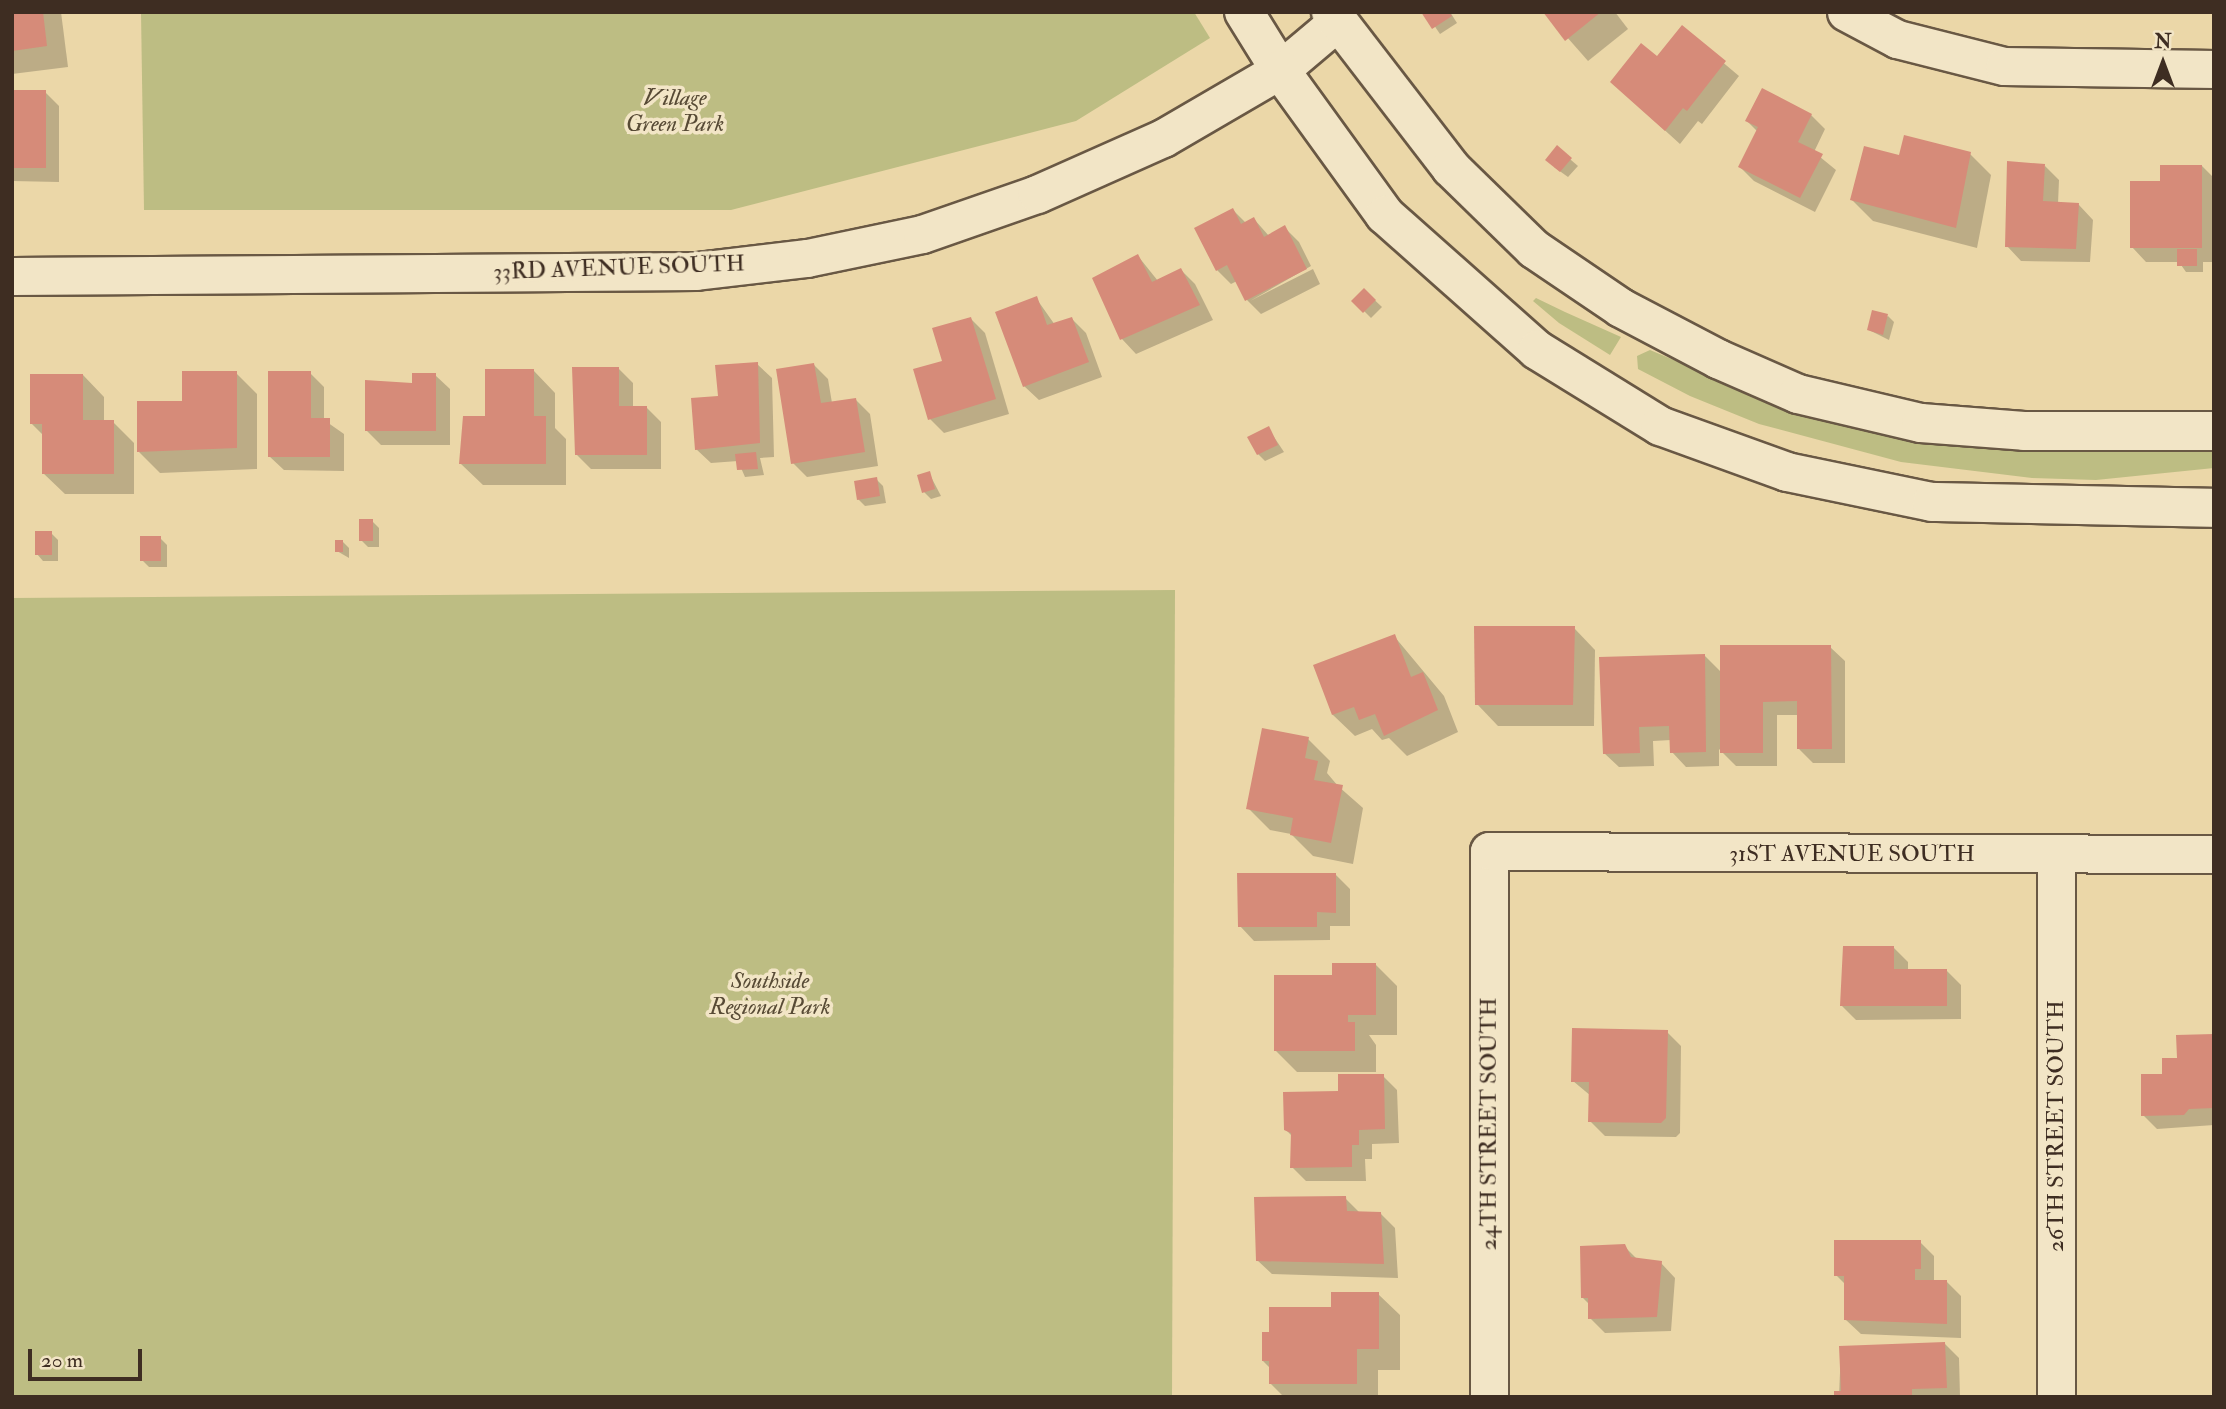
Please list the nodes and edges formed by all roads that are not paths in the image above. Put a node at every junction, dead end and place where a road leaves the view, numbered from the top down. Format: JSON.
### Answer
{"nodes":[{"id":1,"x":1244,"y":12,"type":"edge"},
{"id":2,"x":1846,"y":12,"type":"edge"},
{"id":3,"x":1334,"y":17,"type":"edge"},
{"id":4,"x":2214,"y":69,"type":"edge"},
{"id":5,"x":1280,"y":70,"type":"junction"},
{"id":6,"x":12,"y":276,"type":"edge"},
{"id":7,"x":2214,"y":431,"type":"edge"},
{"id":8,"x":2214,"y":508,"type":"edge"},
{"id":9,"x":1489,"y":851,"type":"joint"},
{"id":10,"x":2214,"y":854,"type":"edge"},
{"id":11,"x":2056,"y":856,"type":"junction"},
{"id":12,"x":1489,"y":1397,"type":"edge"},
{"id":13,"x":2056,"y":1397,"type":"edge"}],
"edges":[{"from":1,"to":5,"type":"street"},
{"from":2,"to":4,"type":"street"},
{"from":3,"to":5,"type":"street","name":"33RD AVENUE SOUTH"},
{"from":3,"to":7,"type":"street"},
{"from":5,"to":6,"type":"street","name":"33RD AVENUE SOUTH"},
{"from":5,"to":8,"type":"street"},
{"from":9,"to":11,"type":"street","name":"31ST AVENUE SOUTH"},
{"from":9,"to":12,"type":"street","name":"24TH STREET SOUTH"},
{"from":10,"to":11,"type":"street","name":"31ST AVENUE SOUTH"},
{"from":11,"to":13,"type":"street","name":"26TH STREET SOUTH"}]}
